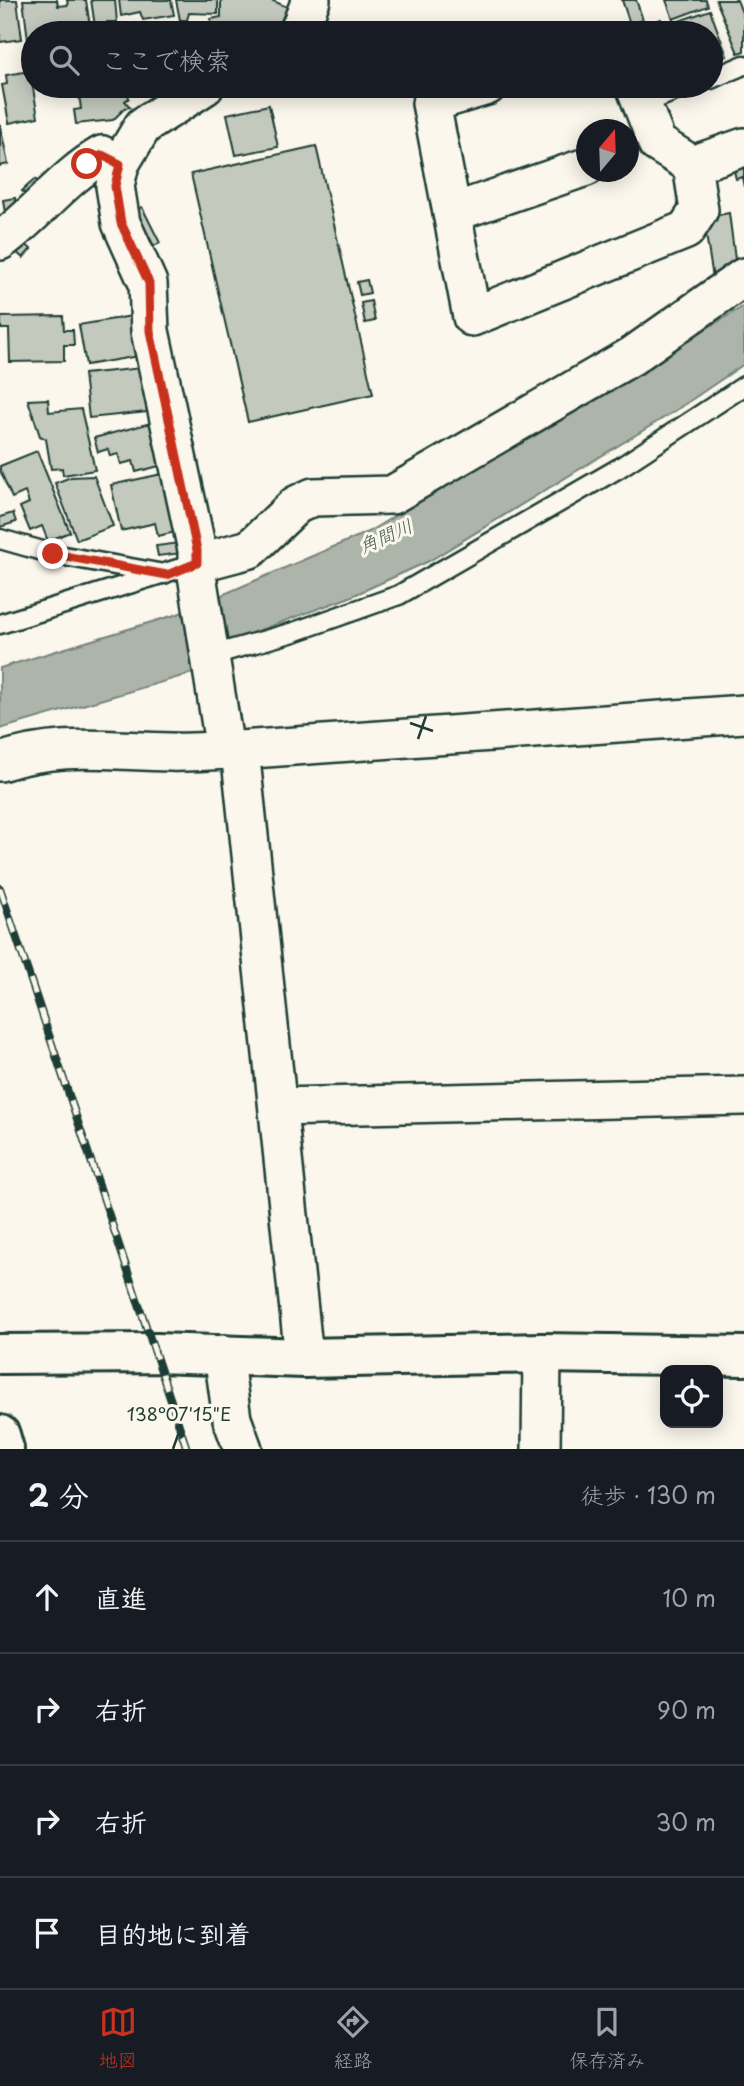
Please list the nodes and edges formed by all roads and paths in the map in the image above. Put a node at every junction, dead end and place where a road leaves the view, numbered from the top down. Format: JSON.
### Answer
{"nodes":[{"id":1,"x":310,"y":0,"type":"edge"},
{"id":2,"x":302,"y":21,"type":"edge"},
{"id":3,"x":744,"y":65,"type":"edge"},
{"id":4,"x":723,"y":74,"type":"edge"},
{"id":5,"x":186,"y":98,"type":"edge"},
{"id":6,"x":447,"y":98,"type":"edge"},
{"id":7,"x":639,"y":98,"type":"edge"},
{"id":8,"x":744,"y":147,"type":"edge"},
{"id":9,"x":643,"y":148,"type":"edge"},
{"id":10,"x":120,"y":164,"type":"junction"},
{"id":11,"x":692,"y":165,"type":"junction"},
{"id":12,"x":576,"y":170,"type":"edge"},
{"id":13,"x":452,"y":213,"type":"junction"},
{"id":14,"x":0,"y":241,"type":"edge"},
{"id":15,"x":744,"y":277,"type":"edge"},
{"id":16,"x":744,"y":386,"type":"edge"},
{"id":17,"x":0,"y":539,"type":"edge"},
{"id":18,"x":187,"y":571,"type":"junction"},
{"id":19,"x":0,"y":624,"type":"edge"},
{"id":20,"x":209,"y":653,"type":"junction"},
{"id":21,"x":744,"y":714,"type":"edge"},
{"id":22,"x":232,"y":750,"type":"junction"},
{"id":23,"x":0,"y":762,"type":"edge"},
{"id":24,"x":744,"y":1096,"type":"edge"},
{"id":25,"x":278,"y":1107,"type":"junction"},
{"id":26,"x":542,"y":1353,"type":"junction"},
{"id":27,"x":0,"y":1354,"type":"edge"},
{"id":28,"x":223,"y":1354,"type":"junction"},
{"id":29,"x":744,"y":1356,"type":"edge"},
{"id":30,"x":304,"y":1358,"type":"junction"},
{"id":31,"x":0,"y":1435,"type":"edge"},
{"id":32,"x":4,"y":1449,"type":"edge"},
{"id":33,"x":243,"y":1449,"type":"edge"},
{"id":34,"x":541,"y":1449,"type":"edge"}],
"edges":[{"from":1,"to":2,"type":"street"},
{"from":3,"to":4,"type":"lane"},
{"from":5,"to":10,"type":"street"},
{"from":6,"to":13,"type":"street"},
{"from":7,"to":9,"type":"street"},
{"from":8,"to":11,"type":"street"},
{"from":9,"to":11,"type":"street"},
{"from":10,"to":14,"type":"street"},
{"from":10,"to":18,"type":"street"},
{"from":11,"to":13,"type":"street"},
{"from":12,"to":13,"type":"street"},
{"from":15,"to":18,"type":"street"},
{"from":16,"to":20,"type":"lane"},
{"from":17,"to":18,"type":"lane"},
{"from":18,"to":19,"type":"lane"},
{"from":18,"to":20,"type":"street"},
{"from":20,"to":22,"type":"street"},
{"from":21,"to":22,"type":"street"},
{"from":22,"to":23,"type":"street"},
{"from":22,"to":25,"type":"street"},
{"from":24,"to":25,"type":"street"},
{"from":25,"to":30,"type":"street"},
{"from":26,"to":29,"type":"street"},
{"from":26,"to":30,"type":"street"},
{"from":26,"to":34,"type":"street"},
{"from":27,"to":28,"type":"street"},
{"from":28,"to":30,"type":"street"},
{"from":28,"to":33,"type":"street"},
{"from":31,"to":32,"type":"street"}]}
